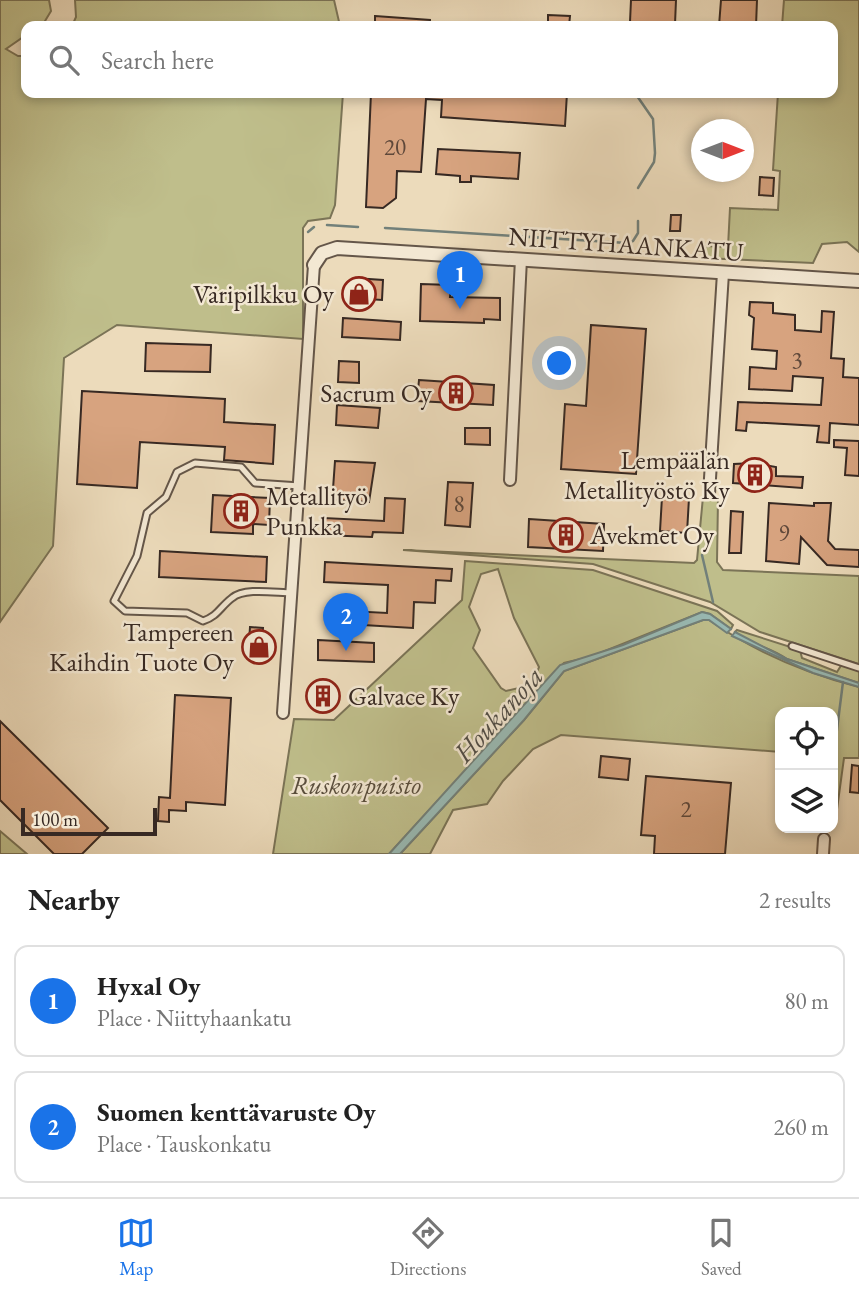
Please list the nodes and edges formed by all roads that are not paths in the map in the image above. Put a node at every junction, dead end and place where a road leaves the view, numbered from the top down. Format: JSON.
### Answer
{"nodes":[{"id":1,"x":521,"y":259,"type":"junction"},
{"id":2,"x":314,"y":265,"type":"joint"},
{"id":3,"x":723,"y":273,"type":"junction"},
{"id":4,"x":859,"y":281,"type":"edge"},
{"id":5,"x":510,"y":480,"type":"dead end"},
{"id":6,"x":300,"y":486,"type":"junction"},
{"id":7,"x":709,"y":494,"type":"dead end"},
{"id":8,"x":292,"y":593,"type":"junction"},
{"id":9,"x":792,"y":646,"type":"dead end"},
{"id":10,"x":859,"y":667,"type":"edge"},
{"id":11,"x":283,"y":713,"type":"dead end"},
{"id":12,"x":824,"y":839,"type":"dead end"},
{"id":13,"x":822,"y":854,"type":"edge"}],
"edges":[{"from":1,"to":2,"type":"street","name":"NIITTYHAANKATU"},
{"from":1,"to":3,"type":"street","name":"NIITTYHAANKATU"},
{"from":1,"to":5,"type":"street"},
{"from":2,"to":6,"type":"street"},
{"from":3,"to":4,"type":"street","name":"NIITTYHAANKATU"},
{"from":3,"to":7,"type":"street"},
{"from":6,"to":8,"type":"street"},
{"from":6,"to":8,"type":"lane"},
{"from":8,"to":11,"type":"street"},
{"from":9,"to":10,"type":"lane"},
{"from":12,"to":13,"type":"street"}]}
